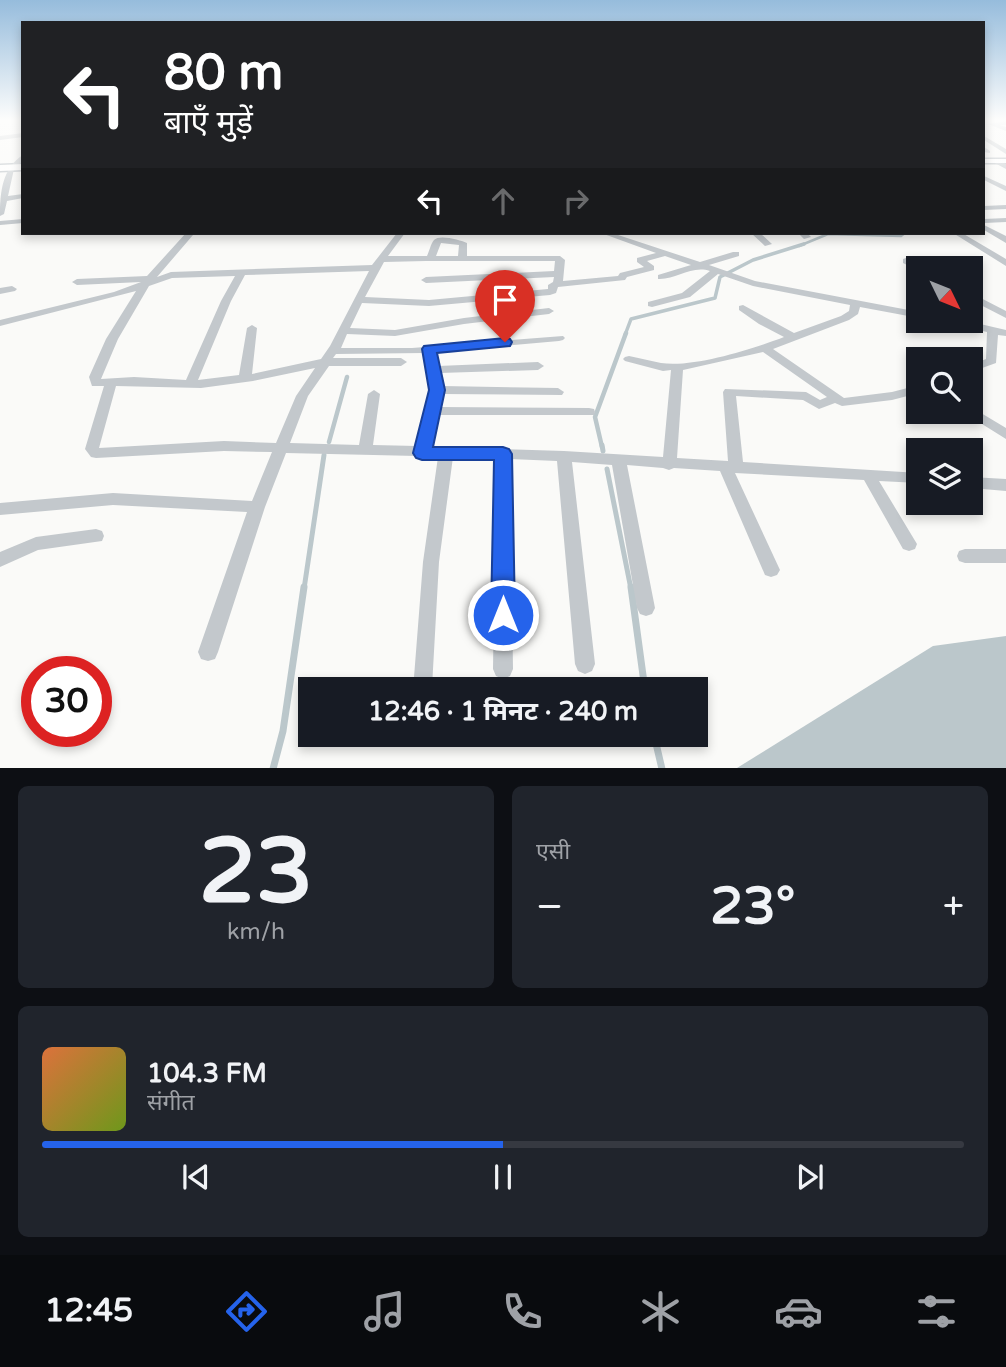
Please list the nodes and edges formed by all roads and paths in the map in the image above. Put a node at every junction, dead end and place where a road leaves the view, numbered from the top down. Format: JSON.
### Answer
{"nodes":[{"id":1,"x":21,"y":159,"type":"edge"},
{"id":2,"x":985,"y":161,"type":"edge"},
{"id":3,"x":995,"y":161,"type":"junction"},
{"id":4,"x":1006,"y":162,"type":"edge"},
{"id":5,"x":21,"y":167,"type":"edge"},
{"id":6,"x":1006,"y":167,"type":"edge"},
{"id":7,"x":0,"y":168,"type":"edge"},
{"id":8,"x":11,"y":168,"type":"junction"},
{"id":9,"x":985,"y":178,"type":"edge"},
{"id":10,"x":7,"y":187,"type":"edge"},
{"id":11,"x":1006,"y":188,"type":"edge"},
{"id":12,"x":21,"y":196,"type":"edge"},
{"id":13,"x":3,"y":199,"type":"junction"},
{"id":14,"x":1006,"y":207,"type":"edge"},
{"id":15,"x":985,"y":208,"type":"edge"},
{"id":16,"x":0,"y":214,"type":"edge"},
{"id":17,"x":1006,"y":220,"type":"edge"},
{"id":18,"x":21,"y":221,"type":"edge"},
{"id":19,"x":985,"y":221,"type":"edge"},
{"id":20,"x":0,"y":223,"type":"edge"},
{"id":21,"x":985,"y":228,"type":"edge"},
{"id":22,"x":189,"y":235,"type":"edge"},
{"id":23,"x":400,"y":235,"type":"edge"},
{"id":24,"x":611,"y":235,"type":"edge"},
{"id":25,"x":757,"y":235,"type":"edge"},
{"id":26,"x":960,"y":235,"type":"edge"},
{"id":27,"x":1006,"y":240,"type":"edge"},
{"id":28,"x":768,"y":244,"type":"dead end"},
{"id":29,"x":663,"y":254,"type":"junction"},
{"id":30,"x":736,"y":254,"type":"dead end"},
{"id":31,"x":430,"y":260,"type":"junction"},
{"id":32,"x":461,"y":260,"type":"junction"},
{"id":33,"x":378,"y":264,"type":"junction"},
{"id":34,"x":695,"y":264,"type":"junction"},
{"id":35,"x":1006,"y":264,"type":"edge"},
{"id":36,"x":242,"y":272,"type":"junction"},
{"id":37,"x":719,"y":272,"type":"junction"},
{"id":38,"x":661,"y":277,"type":"dead end"},
{"id":39,"x":558,"y":279,"type":"junction"},
{"id":40,"x":426,"y":280,"type":"dead end"},
{"id":41,"x":147,"y":281,"type":"junction"},
{"id":42,"x":77,"y":282,"type":"dead end"},
{"id":43,"x":12,"y":289,"type":"dead end"},
{"id":44,"x":0,"y":290,"type":"edge"},
{"id":45,"x":359,"y":300,"type":"junction"},
{"id":46,"x":855,"y":302,"type":"junction"},
{"id":47,"x":984,"y":303,"type":"edge"},
{"id":48,"x":652,"y":304,"type":"dead end"},
{"id":49,"x":743,"y":308,"type":"dead end"},
{"id":50,"x":549,"y":311,"type":"dead end"},
{"id":51,"x":906,"y":312,"type":"edge"},
{"id":52,"x":1006,"y":315,"type":"edge"},
{"id":53,"x":0,"y":323,"type":"edge"},
{"id":54,"x":252,"y":328,"type":"dead end"},
{"id":55,"x":984,"y":328,"type":"edge"},
{"id":56,"x":993,"y":330,"type":"junction"},
{"id":57,"x":344,"y":331,"type":"junction"},
{"id":58,"x":1006,"y":333,"type":"edge"},
{"id":59,"x":792,"y":337,"type":"junction"},
{"id":60,"x":559,"y":338,"type":"dead end"},
{"id":61,"x":765,"y":348,"type":"junction"},
{"id":62,"x":429,"y":349,"type":"junction"},
{"id":63,"x":329,"y":357,"type":"junction"},
{"id":64,"x":629,"y":359,"type":"dead end"},
{"id":65,"x":401,"y":362,"type":"dead end"},
{"id":66,"x":983,"y":364,"type":"edge"},
{"id":67,"x":538,"y":366,"type":"dead end"},
{"id":68,"x":677,"y":368,"type":"junction"},
{"id":69,"x":435,"y":370,"type":"junction"},
{"id":70,"x":245,"y":378,"type":"junction"},
{"id":71,"x":111,"y":383,"type":"junction"},
{"id":72,"x":190,"y":384,"type":"junction"},
{"id":73,"x":437,"y":390,"type":"junction"},
{"id":74,"x":906,"y":391,"type":"edge"},
{"id":75,"x":558,"y":392,"type":"dead end"},
{"id":76,"x":374,"y":394,"type":"dead end"},
{"id":77,"x":836,"y":398,"type":"junction"},
{"id":78,"x":434,"y":411,"type":"junction"},
{"id":79,"x":589,"y":412,"type":"dead end"},
{"id":80,"x":983,"y":419,"type":"edge"},
{"id":81,"x":1006,"y":434,"type":"edge"},
{"id":82,"x":281,"y":448,"type":"junction"},
{"id":83,"x":365,"y":451,"type":"junction"},
{"id":84,"x":422,"y":453,"type":"junction"},
{"id":85,"x":446,"y":453,"type":"junction"},
{"id":86,"x":503,"y":454,"type":"junction"},
{"id":87,"x":564,"y":456,"type":"junction"},
{"id":88,"x":619,"y":461,"type":"junction"},
{"id":89,"x":669,"y":465,"type":"junction"},
{"id":90,"x":731,"y":468,"type":"junction"},
{"id":91,"x":868,"y":475,"type":"junction"},
{"id":92,"x":906,"y":477,"type":"edge"},
{"id":93,"x":983,"y":483,"type":"edge"},
{"id":94,"x":1006,"y":485,"type":"edge"},
{"id":95,"x":257,"y":507,"type":"junction"},
{"id":96,"x":0,"y":509,"type":"edge"},
{"id":97,"x":96,"y":536,"type":"dead end"},
{"id":98,"x":909,"y":544,"type":"dead end"},
{"id":99,"x":965,"y":556,"type":"dead end"},
{"id":100,"x":1006,"y":556,"type":"edge"},
{"id":101,"x":0,"y":559,"type":"edge"},
{"id":102,"x":771,"y":569,"type":"dead end"},
{"id":103,"x":646,"y":608,"type":"dead end"},
{"id":104,"x":208,"y":652,"type":"dead end"},
{"id":105,"x":585,"y":664,"type":"dead end"},
{"id":106,"x":503,"y":669,"type":"dead end"},
{"id":107,"x":423,"y":677,"type":"edge"}],
"edges":[{"from":1,"to":8,"type":"street"},
{"from":2,"to":3,"type":"street"},
{"from":3,"to":4,"type":"street"},
{"from":3,"to":6,"type":"street"},
{"from":5,"to":8,"type":"street"},
{"from":7,"to":8,"type":"street"},
{"from":8,"to":10,"type":"street"},
{"from":9,"to":11,"type":"street"},
{"from":10,"to":13,"type":"street"},
{"from":12,"to":13,"type":"street"},
{"from":13,"to":16,"type":"street"},
{"from":14,"to":15,"type":"street"},
{"from":17,"to":19,"type":"street"},
{"from":18,"to":20,"type":"street"},
{"from":21,"to":27,"type":"street"},
{"from":22,"to":41,"type":"street"},
{"from":23,"to":33,"type":"street"},
{"from":24,"to":29,"type":"street"},
{"from":25,"to":28,"type":"street"},
{"from":26,"to":35,"type":"street"},
{"from":29,"to":34,"type":"street"},
{"from":29,"to":39,"type":"street"},
{"from":30,"to":34,"type":"street"},
{"from":31,"to":32,"type":"street"},
{"from":31,"to":32,"type":"street"},
{"from":31,"to":33,"type":"street"},
{"from":32,"to":39,"type":"street"},
{"from":33,"to":36,"type":"street"},
{"from":33,"to":45,"type":"street"},
{"from":34,"to":37,"type":"street"},
{"from":34,"to":38,"type":"street"},
{"from":36,"to":41,"type":"street"},
{"from":36,"to":72,"type":"street"},
{"from":37,"to":46,"type":"street"},
{"from":37,"to":48,"type":"street"},
{"from":39,"to":40,"type":"street"},
{"from":39,"to":45,"type":"street"},
{"from":41,"to":42,"type":"street"},
{"from":41,"to":53,"type":"street"},
{"from":41,"to":71,"type":"street"},
{"from":43,"to":44,"type":"street"},
{"from":45,"to":57,"type":"street"},
{"from":46,"to":51,"type":"street"},
{"from":46,"to":59,"type":"street"},
{"from":47,"to":52,"type":"street"},
{"from":49,"to":59,"type":"street"},
{"from":50,"to":57,"type":"street"},
{"from":54,"to":70,"type":"street"},
{"from":55,"to":56,"type":"street"},
{"from":56,"to":58,"type":"street"},
{"from":56,"to":66,"type":"street"},
{"from":57,"to":63,"type":"street"},
{"from":59,"to":61,"type":"street"},
{"from":60,"to":62,"type":"street"},
{"from":61,"to":68,"type":"street"},
{"from":61,"to":77,"type":"street"},
{"from":62,"to":63,"type":"street"},
{"from":62,"to":69,"type":"street"},
{"from":63,"to":65,"type":"street"},
{"from":63,"to":70,"type":"street"},
{"from":63,"to":82,"type":"street"},
{"from":64,"to":68,"type":"street"},
{"from":67,"to":69,"type":"street"},
{"from":68,"to":89,"type":"street"},
{"from":69,"to":73,"type":"street"},
{"from":70,"to":72,"type":"street"},
{"from":71,"to":72,"type":"street"},
{"from":71,"to":82,"type":"street"},
{"from":73,"to":75,"type":"street"},
{"from":73,"to":78,"type":"street"},
{"from":74,"to":77,"type":"street"},
{"from":76,"to":83,"type":"street"},
{"from":77,"to":90,"type":"street"},
{"from":78,"to":79,"type":"street"},
{"from":78,"to":84,"type":"street"},
{"from":80,"to":81,"type":"street"},
{"from":82,"to":83,"type":"street"},
{"from":82,"to":95,"type":"street"},
{"from":83,"to":84,"type":"street"},
{"from":84,"to":85,"type":"street"},
{"from":85,"to":86,"type":"street"},
{"from":85,"to":107,"type":"street"},
{"from":86,"to":87,"type":"street"},
{"from":86,"to":106,"type":"street"},
{"from":87,"to":88,"type":"street"},
{"from":87,"to":105,"type":"street"},
{"from":88,"to":89,"type":"street"},
{"from":88,"to":103,"type":"street"},
{"from":89,"to":90,"type":"street"},
{"from":90,"to":91,"type":"street"},
{"from":90,"to":102,"type":"street"},
{"from":91,"to":92,"type":"street"},
{"from":91,"to":98,"type":"street"},
{"from":93,"to":94,"type":"street"},
{"from":95,"to":96,"type":"street"},
{"from":95,"to":104,"type":"street"},
{"from":97,"to":101,"type":"street"},
{"from":99,"to":100,"type":"street"}]}
